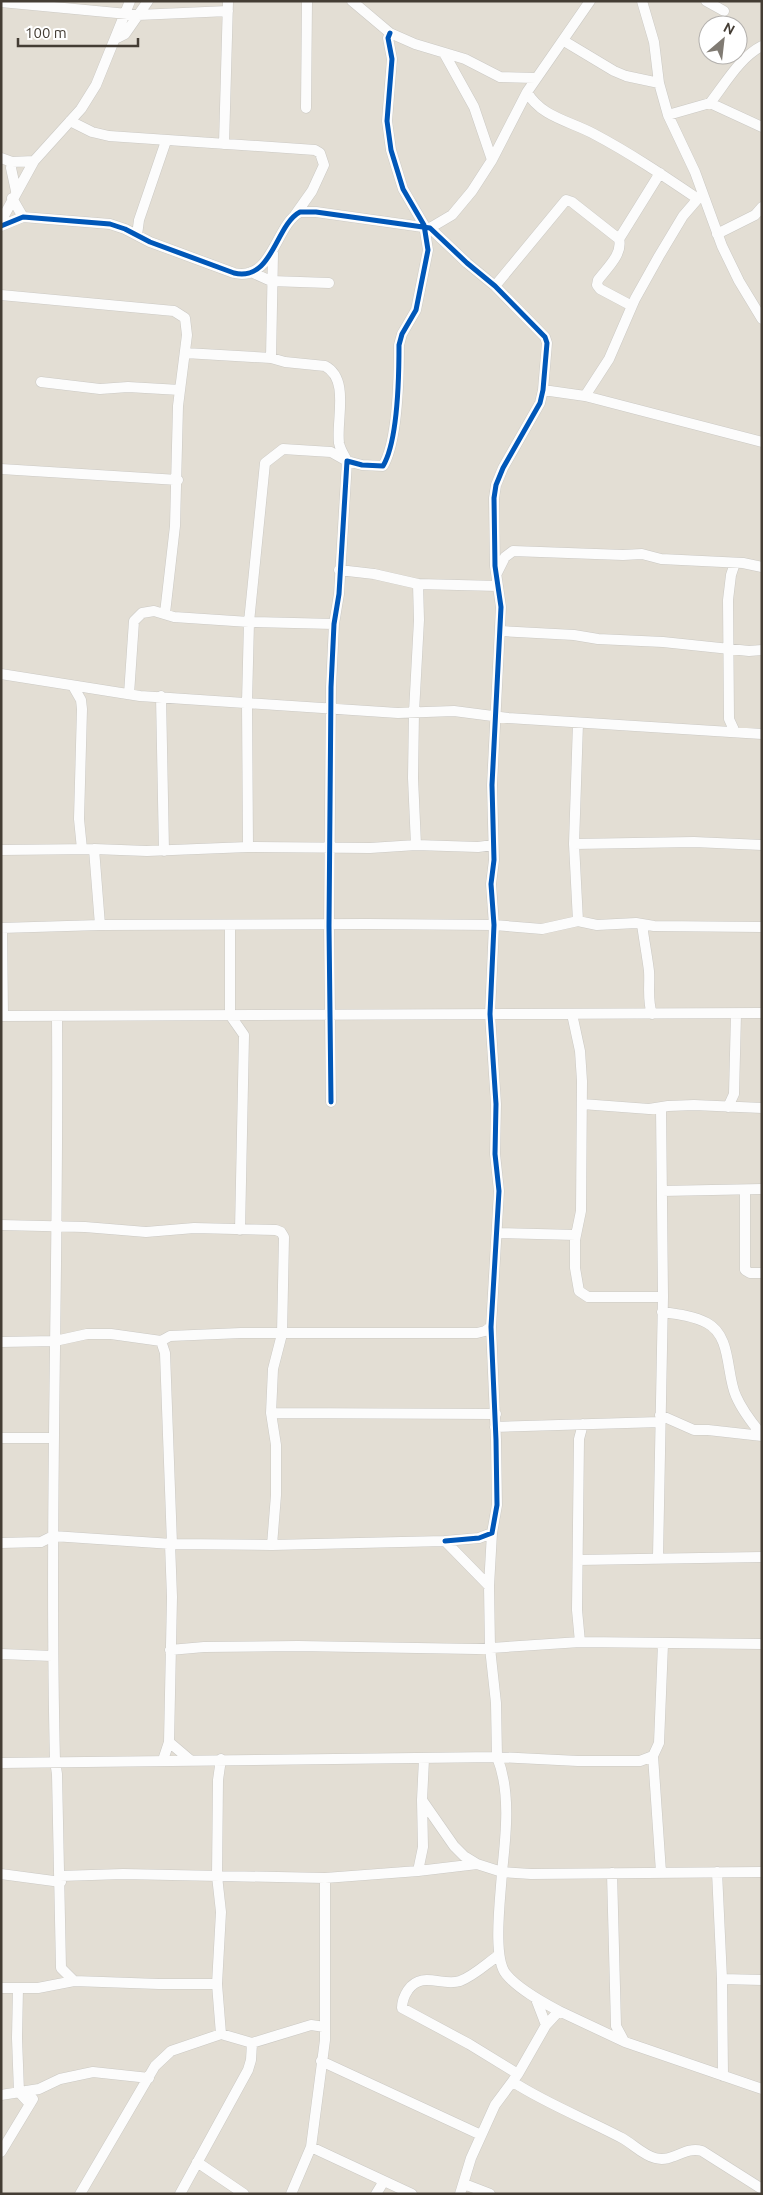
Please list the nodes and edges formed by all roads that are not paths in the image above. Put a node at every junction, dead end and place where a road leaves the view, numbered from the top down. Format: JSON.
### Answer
{"nodes":[{"id":1,"x":130,"y":1,"type":"edge"},
{"id":2,"x":148,"y":1,"type":"edge"},
{"id":3,"x":306,"y":1,"type":"edge"},
{"id":4,"x":590,"y":1,"type":"edge"},
{"id":5,"x":642,"y":1,"type":"edge"},
{"id":6,"x":706,"y":1,"type":"edge"},
{"id":7,"x":1,"y":2,"type":"edge"},
{"id":8,"x":355,"y":2,"type":"edge"},
{"id":9,"x":228,"y":6,"type":"edge"},
{"id":10,"x":724,"y":11,"type":"dead end"},
{"id":11,"x":124,"y":12,"type":"junction"},
{"id":12,"x":138,"y":15,"type":"junction"},
{"id":13,"x":390,"y":33,"type":"junction"},
{"id":14,"x":115,"y":40,"type":"junction"},
{"id":15,"x":564,"y":41,"type":"junction"},
{"id":16,"x":762,"y":46,"type":"edge"},
{"id":17,"x":444,"y":53,"type":"junction"},
{"id":18,"x":535,"y":78,"type":"junction"},
{"id":19,"x":659,"y":83,"type":"junction"},
{"id":20,"x":527,"y":92,"type":"junction"},
{"id":21,"x":710,"y":103,"type":"junction"},
{"id":22,"x":306,"y":108,"type":"dead end"},
{"id":23,"x":668,"y":115,"type":"junction"},
{"id":24,"x":70,"y":121,"type":"junction"},
{"id":25,"x":762,"y":127,"type":"edge"},
{"id":26,"x":166,"y":141,"type":"junction"},
{"id":27,"x":224,"y":144,"type":"junction"},
{"id":28,"x":1,"y":158,"type":"edge"},
{"id":29,"x":492,"y":160,"type":"junction"},
{"id":30,"x":12,"y":162,"type":"junction"},
{"id":31,"x":34,"y":162,"type":"junction"},
{"id":32,"x":660,"y":173,"type":"junction"},
{"id":33,"x":14,"y":195,"type":"junction"},
{"id":34,"x":700,"y":196,"type":"junction"},
{"id":35,"x":295,"y":214,"type":"junction"},
{"id":36,"x":759,"y":214,"type":"edge"},
{"id":37,"x":23,"y":217,"type":"junction"},
{"id":38,"x":139,"y":220,"type":"junction"},
{"id":39,"x":1,"y":221,"type":"edge"},
{"id":40,"x":1,"y":226,"type":"edge"},
{"id":41,"x":119,"y":226,"type":"junction"},
{"id":42,"x":427,"y":228,"type":"junction"},
{"id":43,"x":717,"y":234,"type":"junction"},
{"id":44,"x":137,"y":235,"type":"junction"},
{"id":45,"x":619,"y":239,"type":"junction"},
{"id":46,"x":442,"y":240,"type":"junction"},
{"id":47,"x":428,"y":250,"type":"junction"},
{"id":48,"x":273,"y":253,"type":"junction"},
{"id":49,"x":251,"y":272,"type":"junction"},
{"id":50,"x":271,"y":281,"type":"junction"},
{"id":51,"x":329,"y":283,"type":"dead end"},
{"id":52,"x":495,"y":286,"type":"junction"},
{"id":53,"x":1,"y":296,"type":"edge"},
{"id":54,"x":632,"y":306,"type":"junction"},
{"id":55,"x":762,"y":318,"type":"edge"},
{"id":56,"x":185,"y":353,"type":"junction"},
{"id":57,"x":271,"y":358,"type":"junction"},
{"id":58,"x":41,"y":382,"type":"dead end"},
{"id":59,"x":180,"y":390,"type":"junction"},
{"id":60,"x":543,"y":390,"type":"junction"},
{"id":61,"x":585,"y":396,"type":"junction"},
{"id":62,"x":762,"y":442,"type":"edge"},
{"id":63,"x":347,"y":460,"type":"junction"},
{"id":64,"x":1,"y":469,"type":"edge"},
{"id":65,"x":178,"y":480,"type":"junction"},
{"id":66,"x":495,"y":536,"type":"junction"},
{"id":67,"x":512,"y":550,"type":"junction"},
{"id":68,"x":735,"y":563,"type":"junction"},
{"id":69,"x":762,"y":567,"type":"edge"},
{"id":70,"x":339,"y":570,"type":"junction"},
{"id":71,"x":497,"y":573,"type":"junction"},
{"id":72,"x":418,"y":584,"type":"junction"},
{"id":73,"x":498,"y":586,"type":"junction"},
{"id":74,"x":165,"y":613,"type":"junction"},
{"id":75,"x":249,"y":622,"type":"junction"},
{"id":76,"x":334,"y":624,"type":"junction"},
{"id":77,"x":500,"y":631,"type":"junction"},
{"id":78,"x":730,"y":649,"type":"junction"},
{"id":79,"x":762,"y":650,"type":"edge"},
{"id":80,"x":1,"y":674,"type":"edge"},
{"id":81,"x":73,"y":686,"type":"junction"},
{"id":82,"x":90,"y":689,"type":"junction"},
{"id":83,"x":129,"y":694,"type":"junction"},
{"id":84,"x":161,"y":696,"type":"junction"},
{"id":85,"x":81,"y":700,"type":"junction"},
{"id":86,"x":247,"y":702,"type":"junction"},
{"id":87,"x":332,"y":708,"type":"junction"},
{"id":88,"x":414,"y":712,"type":"junction"},
{"id":89,"x":495,"y":717,"type":"junction"},
{"id":90,"x":729,"y":719,"type":"junction"},
{"id":91,"x":578,"y":723,"type":"junction"},
{"id":92,"x":720,"y":731,"type":"junction"},
{"id":93,"x":735,"y":732,"type":"junction"},
{"id":94,"x":762,"y":734,"type":"edge"},
{"id":95,"x":574,"y":844,"type":"junction"},
{"id":96,"x":416,"y":845,"type":"junction"},
{"id":97,"x":493,"y":845,"type":"junction"},
{"id":98,"x":762,"y":845,"type":"edge"},
{"id":99,"x":248,"y":847,"type":"junction"},
{"id":100,"x":331,"y":848,"type":"junction"},
{"id":101,"x":82,"y":849,"type":"junction"},
{"id":102,"x":94,"y":849,"type":"junction"},
{"id":103,"x":1,"y":850,"type":"edge"},
{"id":104,"x":164,"y":851,"type":"junction"},
{"id":105,"x":578,"y":921,"type":"junction"},
{"id":106,"x":642,"y":924,"type":"junction"},
{"id":107,"x":100,"y":925,"type":"junction"},
{"id":108,"x":230,"y":925,"type":"junction"},
{"id":109,"x":494,"y":925,"type":"junction"},
{"id":110,"x":329,"y":926,"type":"junction"},
{"id":111,"x":762,"y":927,"type":"edge"},
{"id":112,"x":2,"y":928,"type":"edge"},
{"id":113,"x":650,"y":1010,"type":"junction"},
{"id":114,"x":762,"y":1013,"type":"edge"},
{"id":115,"x":490,"y":1014,"type":"junction"},
{"id":116,"x":572,"y":1014,"type":"junction"},
{"id":117,"x":736,"y":1014,"type":"junction"},
{"id":118,"x":230,"y":1015,"type":"junction"},
{"id":119,"x":2,"y":1016,"type":"edge"},
{"id":120,"x":57,"y":1016,"type":"junction"},
{"id":121,"x":331,"y":1016,"type":"junction"},
{"id":122,"x":734,"y":1094,"type":"junction"},
{"id":123,"x":331,"y":1102,"type":"dead end"},
{"id":124,"x":582,"y":1104,"type":"junction"},
{"id":125,"x":728,"y":1106,"type":"junction"},
{"id":126,"x":661,"y":1107,"type":"junction"},
{"id":127,"x":742,"y":1107,"type":"junction"},
{"id":128,"x":762,"y":1108,"type":"edge"},
{"id":129,"x":762,"y":1189,"type":"edge"},
{"id":130,"x":745,"y":1190,"type":"junction"},
{"id":131,"x":662,"y":1192,"type":"junction"},
{"id":132,"x":1,"y":1225,"type":"edge"},
{"id":133,"x":56,"y":1227,"type":"junction"},
{"id":134,"x":240,"y":1230,"type":"junction"},
{"id":135,"x":497,"y":1233,"type":"junction"},
{"id":136,"x":576,"y":1236,"type":"junction"},
{"id":137,"x":762,"y":1273,"type":"edge"},
{"id":138,"x":663,"y":1297,"type":"junction"},
{"id":139,"x":662,"y":1312,"type":"junction"},
{"id":140,"x":491,"y":1326,"type":"junction"},
{"id":141,"x":282,"y":1334,"type":"junction"},
{"id":142,"x":180,"y":1336,"type":"junction"},
{"id":143,"x":55,"y":1341,"type":"junction"},
{"id":144,"x":1,"y":1342,"type":"edge"},
{"id":145,"x":161,"y":1342,"type":"junction"},
{"id":146,"x":165,"y":1353,"type":"junction"},
{"id":147,"x":271,"y":1413,"type":"junction"},
{"id":148,"x":496,"y":1414,"type":"junction"},
{"id":149,"x":660,"y":1419,"type":"junction"},
{"id":150,"x":583,"y":1424,"type":"junction"},
{"id":151,"x":495,"y":1427,"type":"junction"},
{"id":152,"x":762,"y":1436,"type":"edge"},
{"id":153,"x":1,"y":1438,"type":"edge"},
{"id":154,"x":54,"y":1438,"type":"junction"},
{"id":155,"x":492,"y":1533,"type":"junction"},
{"id":156,"x":53,"y":1536,"type":"junction"},
{"id":157,"x":445,"y":1541,"type":"junction"},
{"id":158,"x":1,"y":1543,"type":"edge"},
{"id":159,"x":171,"y":1544,"type":"junction"},
{"id":160,"x":272,"y":1544,"type":"junction"},
{"id":161,"x":658,"y":1557,"type":"junction"},
{"id":162,"x":762,"y":1557,"type":"edge"},
{"id":163,"x":578,"y":1560,"type":"junction"},
{"id":164,"x":489,"y":1586,"type":"junction"},
{"id":165,"x":580,"y":1642,"type":"junction"},
{"id":166,"x":663,"y":1644,"type":"junction"},
{"id":167,"x":762,"y":1644,"type":"edge"},
{"id":168,"x":490,"y":1648,"type":"junction"},
{"id":169,"x":170,"y":1650,"type":"junction"},
{"id":170,"x":1,"y":1654,"type":"edge"},
{"id":171,"x":52,"y":1656,"type":"junction"},
{"id":172,"x":169,"y":1742,"type":"junction"},
{"id":173,"x":653,"y":1756,"type":"junction"},
{"id":174,"x":497,"y":1757,"type":"junction"},
{"id":175,"x":189,"y":1759,"type":"junction"},
{"id":176,"x":207,"y":1759,"type":"junction"},
{"id":177,"x":221,"y":1759,"type":"junction"},
{"id":178,"x":424,"y":1759,"type":"junction"},
{"id":179,"x":163,"y":1760,"type":"junction"},
{"id":180,"x":55,"y":1761,"type":"junction"},
{"id":181,"x":1,"y":1763,"type":"edge"},
{"id":182,"x":218,"y":1780,"type":"junction"},
{"id":183,"x":422,"y":1800,"type":"junction"},
{"id":184,"x":477,"y":1864,"type":"junction"},
{"id":185,"x":418,"y":1872,"type":"junction"},
{"id":186,"x":502,"y":1872,"type":"junction"},
{"id":187,"x":661,"y":1872,"type":"junction"},
{"id":188,"x":717,"y":1872,"type":"junction"},
{"id":189,"x":762,"y":1872,"type":"edge"},
{"id":190,"x":612,"y":1873,"type":"junction"},
{"id":191,"x":1,"y":1874,"type":"edge"},
{"id":192,"x":217,"y":1876,"type":"junction"},
{"id":193,"x":325,"y":1878,"type":"junction"},
{"id":194,"x":61,"y":1879,"type":"junction"},
{"id":195,"x":499,"y":1955,"type":"junction"},
{"id":196,"x":61,"y":1968,"type":"junction"},
{"id":197,"x":722,"y":1979,"type":"junction"},
{"id":198,"x":762,"y":1980,"type":"edge"},
{"id":199,"x":74,"y":1981,"type":"junction"},
{"id":200,"x":217,"y":1984,"type":"junction"},
{"id":201,"x":50,"y":1986,"type":"junction"},
{"id":202,"x":1,"y":1988,"type":"edge"},
{"id":203,"x":18,"y":1988,"type":"junction"},
{"id":204,"x":536,"y":1998,"type":"junction"},
{"id":205,"x":559,"y":2011,"type":"junction"},
{"id":206,"x":546,"y":2025,"type":"junction"},
{"id":207,"x":616,"y":2026,"type":"junction"},
{"id":208,"x":325,"y":2027,"type":"junction"},
{"id":209,"x":605,"y":2033,"type":"junction"},
{"id":210,"x":221,"y":2034,"type":"junction"},
{"id":211,"x":624,"y":2042,"type":"junction"},
{"id":212,"x":252,"y":2043,"type":"junction"},
{"id":213,"x":321,"y":2061,"type":"junction"},
{"id":214,"x":723,"y":2076,"type":"junction"},
{"id":215,"x":149,"y":2078,"type":"junction"},
{"id":216,"x":515,"y":2078,"type":"junction"},
{"id":217,"x":39,"y":2089,"type":"junction"},
{"id":218,"x":762,"y":2089,"type":"edge"},
{"id":219,"x":19,"y":2092,"type":"junction"},
{"id":220,"x":1,"y":2095,"type":"edge"},
{"id":221,"x":30,"y":2104,"type":"junction"},
{"id":222,"x":481,"y":2135,"type":"junction"},
{"id":223,"x":312,"y":2147,"type":"junction"},
{"id":224,"x":1,"y":2152,"type":"edge"},
{"id":225,"x":197,"y":2162,"type":"junction"},
{"id":226,"x":384,"y":2180,"type":"junction"},
{"id":227,"x":462,"y":2189,"type":"edge"},
{"id":228,"x":762,"y":2189,"type":"edge"},
{"id":229,"x":80,"y":2194,"type":"edge"},
{"id":230,"x":180,"y":2194,"type":"edge"},
{"id":231,"x":244,"y":2194,"type":"edge"},
{"id":232,"x":291,"y":2194,"type":"edge"},
{"id":233,"x":376,"y":2194,"type":"edge"},
{"id":234,"x":412,"y":2194,"type":"edge"},
{"id":235,"x":490,"y":2194,"type":"edge"}],
"edges":[{"from":1,"to":11,"type":"street"},
{"from":2,"to":12,"type":"street"},
{"from":3,"to":22,"type":"street"},
{"from":4,"to":15,"type":"street"},
{"from":5,"to":19,"type":"street"},
{"from":6,"to":10,"type":"street"},
{"from":7,"to":11,"type":"street"},
{"from":8,"to":13,"type":"street"},
{"from":9,"to":12,"type":"street"},
{"from":9,"to":27,"type":"street"},
{"from":11,"to":12,"type":"street"},
{"from":11,"to":14,"type":"street"},
{"from":12,"to":14,"type":"street"},
{"from":13,"to":17,"type":"street"},
{"from":13,"to":42,"type":"street"},
{"from":14,"to":24,"type":"street"},
{"from":15,"to":18,"type":"street"},
{"from":15,"to":19,"type":"street"},
{"from":16,"to":21,"type":"street"},
{"from":17,"to":18,"type":"street"},
{"from":17,"to":29,"type":"street"},
{"from":18,"to":20,"type":"street"},
{"from":19,"to":23,"type":"street"},
{"from":20,"to":29,"type":"street"},
{"from":20,"to":32,"type":"street"},
{"from":21,"to":23,"type":"street"},
{"from":21,"to":25,"type":"street"},
{"from":23,"to":34,"type":"street"},
{"from":24,"to":26,"type":"street"},
{"from":24,"to":31,"type":"street"},
{"from":26,"to":27,"type":"street"},
{"from":26,"to":38,"type":"street"},
{"from":27,"to":35,"type":"street"},
{"from":28,"to":30,"type":"street"},
{"from":29,"to":42,"type":"street"},
{"from":30,"to":31,"type":"street"},
{"from":30,"to":33,"type":"street"},
{"from":31,"to":33,"type":"street"},
{"from":32,"to":34,"type":"street"},
{"from":32,"to":45,"type":"street"},
{"from":33,"to":37,"type":"street"},
{"from":33,"to":39,"type":"street"},
{"from":34,"to":43,"type":"street"},
{"from":34,"to":54,"type":"street"},
{"from":35,"to":42,"type":"street"},
{"from":35,"to":48,"type":"street"},
{"from":36,"to":43,"type":"street"},
{"from":37,"to":40,"type":"street"},
{"from":37,"to":41,"type":"street"},
{"from":38,"to":41,"type":"street"},
{"from":38,"to":44,"type":"street"},
{"from":41,"to":44,"type":"street"},
{"from":42,"to":46,"type":"street"},
{"from":42,"to":47,"type":"street"},
{"from":43,"to":55,"type":"street"},
{"from":44,"to":49,"type":"street"},
{"from":45,"to":52,"type":"street"},
{"from":45,"to":54,"type":"street"},
{"from":46,"to":47,"type":"street"},
{"from":46,"to":52,"type":"street"},
{"from":47,"to":63,"type":"street"},
{"from":48,"to":49,"type":"street"},
{"from":48,"to":50,"type":"street"},
{"from":49,"to":50,"type":"street"},
{"from":50,"to":51,"type":"street"},
{"from":50,"to":57,"type":"street"},
{"from":52,"to":60,"type":"street"},
{"from":53,"to":56,"type":"street"},
{"from":54,"to":61,"type":"street"},
{"from":56,"to":57,"type":"street"},
{"from":56,"to":59,"type":"street"},
{"from":57,"to":63,"type":"street"},
{"from":58,"to":59,"type":"street"},
{"from":59,"to":65,"type":"street"},
{"from":60,"to":61,"type":"street"},
{"from":60,"to":66,"type":"street"},
{"from":61,"to":62,"type":"street"},
{"from":63,"to":70,"type":"street"},
{"from":63,"to":75,"type":"street"},
{"from":64,"to":65,"type":"street"},
{"from":65,"to":74,"type":"street"},
{"from":66,"to":67,"type":"street"},
{"from":66,"to":71,"type":"street"},
{"from":67,"to":68,"type":"street"},
{"from":67,"to":71,"type":"street"},
{"from":68,"to":69,"type":"street"},
{"from":68,"to":78,"type":"street"},
{"from":70,"to":72,"type":"street"},
{"from":70,"to":76,"type":"street"},
{"from":71,"to":73,"type":"street"},
{"from":72,"to":73,"type":"street"},
{"from":72,"to":88,"type":"street"},
{"from":73,"to":77,"type":"street"},
{"from":74,"to":75,"type":"street"},
{"from":74,"to":83,"type":"street"},
{"from":75,"to":76,"type":"street"},
{"from":75,"to":86,"type":"street"},
{"from":76,"to":87,"type":"street"},
{"from":77,"to":78,"type":"street"},
{"from":77,"to":89,"type":"street"},
{"from":78,"to":79,"type":"street"},
{"from":78,"to":90,"type":"street"},
{"from":80,"to":81,"type":"street"},
{"from":81,"to":82,"type":"street"},
{"from":81,"to":85,"type":"street"},
{"from":82,"to":83,"type":"street"},
{"from":82,"to":85,"type":"street"},
{"from":83,"to":84,"type":"street"},
{"from":84,"to":86,"type":"street"},
{"from":84,"to":104,"type":"street"},
{"from":85,"to":101,"type":"street"},
{"from":86,"to":87,"type":"street"},
{"from":86,"to":99,"type":"street"},
{"from":87,"to":88,"type":"street"},
{"from":87,"to":100,"type":"street"},
{"from":88,"to":89,"type":"street"},
{"from":88,"to":96,"type":"street"},
{"from":89,"to":91,"type":"street"},
{"from":89,"to":97,"type":"street"},
{"from":90,"to":92,"type":"street"},
{"from":90,"to":93,"type":"street"},
{"from":91,"to":92,"type":"street"},
{"from":91,"to":95,"type":"street"},
{"from":92,"to":93,"type":"street"},
{"from":93,"to":94,"type":"street"},
{"from":95,"to":98,"type":"street"},
{"from":95,"to":105,"type":"street"},
{"from":96,"to":97,"type":"street"},
{"from":96,"to":100,"type":"street"},
{"from":97,"to":109,"type":"street"},
{"from":99,"to":100,"type":"street"},
{"from":99,"to":104,"type":"street"},
{"from":100,"to":110,"type":"street"},
{"from":101,"to":102,"type":"street"},
{"from":101,"to":103,"type":"street"},
{"from":102,"to":104,"type":"street"},
{"from":102,"to":107,"type":"street"},
{"from":105,"to":106,"type":"street"},
{"from":105,"to":109,"type":"street"},
{"from":106,"to":111,"type":"street"},
{"from":106,"to":113,"type":"street"},
{"from":107,"to":108,"type":"street"},
{"from":107,"to":112,"type":"street"},
{"from":108,"to":110,"type":"street"},
{"from":108,"to":118,"type":"street"},
{"from":109,"to":110,"type":"street"},
{"from":109,"to":115,"type":"street"},
{"from":110,"to":121,"type":"street"},
{"from":112,"to":119,"type":"street"},
{"from":113,"to":116,"type":"street"},
{"from":113,"to":117,"type":"street"},
{"from":114,"to":117,"type":"street"},
{"from":115,"to":116,"type":"street"},
{"from":115,"to":121,"type":"street"},
{"from":115,"to":135,"type":"street"},
{"from":116,"to":124,"type":"street"},
{"from":117,"to":122,"type":"street"},
{"from":118,"to":120,"type":"street"},
{"from":118,"to":121,"type":"street"},
{"from":118,"to":134,"type":"street"},
{"from":119,"to":120,"type":"street"},
{"from":120,"to":133,"type":"street"},
{"from":121,"to":123,"type":"street"},
{"from":122,"to":125,"type":"street"},
{"from":122,"to":127,"type":"street"},
{"from":124,"to":126,"type":"street"},
{"from":124,"to":136,"type":"street"},
{"from":125,"to":126,"type":"street"},
{"from":125,"to":127,"type":"street"},
{"from":126,"to":131,"type":"street"},
{"from":127,"to":128,"type":"street"},
{"from":129,"to":130,"type":"street"},
{"from":130,"to":131,"type":"street"},
{"from":130,"to":137,"type":"street"},
{"from":131,"to":138,"type":"street"},
{"from":132,"to":133,"type":"street"},
{"from":133,"to":134,"type":"street"},
{"from":133,"to":143,"type":"street"},
{"from":134,"to":141,"type":"street"},
{"from":135,"to":136,"type":"street"},
{"from":135,"to":140,"type":"street"},
{"from":136,"to":138,"type":"street"},
{"from":138,"to":139,"type":"street"},
{"from":139,"to":149,"type":"street"},
{"from":139,"to":152,"type":"street"},
{"from":140,"to":141,"type":"street"},
{"from":140,"to":148,"type":"street"},
{"from":141,"to":142,"type":"street"},
{"from":141,"to":147,"type":"street"},
{"from":142,"to":145,"type":"street"},
{"from":142,"to":146,"type":"street"},
{"from":143,"to":144,"type":"street"},
{"from":143,"to":145,"type":"street"},
{"from":143,"to":154,"type":"street"},
{"from":145,"to":146,"type":"street"},
{"from":146,"to":159,"type":"street"},
{"from":147,"to":148,"type":"street"},
{"from":147,"to":160,"type":"street"},
{"from":148,"to":151,"type":"street"},
{"from":149,"to":150,"type":"street"},
{"from":149,"to":152,"type":"street"},
{"from":149,"to":161,"type":"street"},
{"from":150,"to":151,"type":"street"},
{"from":150,"to":163,"type":"street"},
{"from":151,"to":155,"type":"street"},
{"from":153,"to":154,"type":"street"},
{"from":154,"to":156,"type":"street"},
{"from":155,"to":157,"type":"street"},
{"from":155,"to":164,"type":"street"},
{"from":156,"to":158,"type":"street"},
{"from":156,"to":159,"type":"street"},
{"from":156,"to":171,"type":"street"},
{"from":157,"to":160,"type":"street"},
{"from":157,"to":164,"type":"street"},
{"from":159,"to":160,"type":"street"},
{"from":159,"to":169,"type":"street"},
{"from":161,"to":162,"type":"street"},
{"from":161,"to":163,"type":"street"},
{"from":163,"to":165,"type":"street"},
{"from":164,"to":168,"type":"street"},
{"from":165,"to":166,"type":"street"},
{"from":165,"to":168,"type":"street"},
{"from":166,"to":167,"type":"street"},
{"from":166,"to":173,"type":"street"},
{"from":168,"to":169,"type":"street"},
{"from":168,"to":174,"type":"street"},
{"from":169,"to":172,"type":"street"},
{"from":170,"to":171,"type":"street"},
{"from":171,"to":180,"type":"street"},
{"from":172,"to":175,"type":"street"},
{"from":172,"to":179,"type":"street"},
{"from":173,"to":174,"type":"street"},
{"from":173,"to":187,"type":"street"},
{"from":174,"to":178,"type":"street"},
{"from":174,"to":186,"type":"street"},
{"from":175,"to":176,"type":"street"},
{"from":175,"to":179,"type":"street"},
{"from":176,"to":177,"type":"street"},
{"from":176,"to":182,"type":"street"},
{"from":177,"to":178,"type":"street"},
{"from":177,"to":182,"type":"street"},
{"from":178,"to":183,"type":"street"},
{"from":179,"to":180,"type":"street"},
{"from":180,"to":181,"type":"street"},
{"from":180,"to":194,"type":"street"},
{"from":182,"to":192,"type":"street"},
{"from":183,"to":184,"type":"street"},
{"from":183,"to":185,"type":"street"},
{"from":184,"to":185,"type":"street"},
{"from":184,"to":186,"type":"street"},
{"from":185,"to":193,"type":"street"},
{"from":186,"to":190,"type":"street"},
{"from":186,"to":195,"type":"street"},
{"from":187,"to":188,"type":"street"},
{"from":187,"to":190,"type":"street"},
{"from":188,"to":189,"type":"street"},
{"from":188,"to":197,"type":"street"},
{"from":190,"to":207,"type":"street"},
{"from":191,"to":194,"type":"street"},
{"from":192,"to":193,"type":"street"},
{"from":192,"to":194,"type":"street"},
{"from":192,"to":200,"type":"street"},
{"from":193,"to":208,"type":"street"},
{"from":194,"to":196,"type":"street"},
{"from":195,"to":204,"type":"street"},
{"from":195,"to":216,"type":"street"},
{"from":196,"to":199,"type":"street"},
{"from":196,"to":201,"type":"street"},
{"from":197,"to":198,"type":"street"},
{"from":197,"to":214,"type":"street"},
{"from":199,"to":200,"type":"street"},
{"from":199,"to":201,"type":"street"},
{"from":200,"to":210,"type":"street"},
{"from":201,"to":203,"type":"street"},
{"from":202,"to":203,"type":"street"},
{"from":203,"to":219,"type":"street"},
{"from":204,"to":205,"type":"street"},
{"from":204,"to":206,"type":"street"},
{"from":205,"to":206,"type":"street"},
{"from":205,"to":209,"type":"street"},
{"from":206,"to":216,"type":"street"},
{"from":207,"to":209,"type":"street"},
{"from":207,"to":211,"type":"street"},
{"from":208,"to":212,"type":"street"},
{"from":208,"to":213,"type":"street"},
{"from":209,"to":211,"type":"street"},
{"from":210,"to":212,"type":"street"},
{"from":210,"to":215,"type":"street"},
{"from":211,"to":214,"type":"street"},
{"from":212,"to":225,"type":"street"},
{"from":213,"to":222,"type":"street"},
{"from":213,"to":223,"type":"street"},
{"from":214,"to":218,"type":"street"},
{"from":215,"to":217,"type":"street"},
{"from":215,"to":229,"type":"street"},
{"from":216,"to":222,"type":"street"},
{"from":216,"to":228,"type":"street"},
{"from":217,"to":219,"type":"street"},
{"from":217,"to":221,"type":"street"},
{"from":219,"to":220,"type":"street"},
{"from":219,"to":221,"type":"street"},
{"from":221,"to":224,"type":"street"},
{"from":222,"to":227,"type":"street"},
{"from":223,"to":226,"type":"street"},
{"from":223,"to":232,"type":"street"},
{"from":225,"to":230,"type":"street"},
{"from":225,"to":231,"type":"street"},
{"from":226,"to":233,"type":"street"},
{"from":226,"to":234,"type":"street"},
{"from":227,"to":235,"type":"street"}]}
